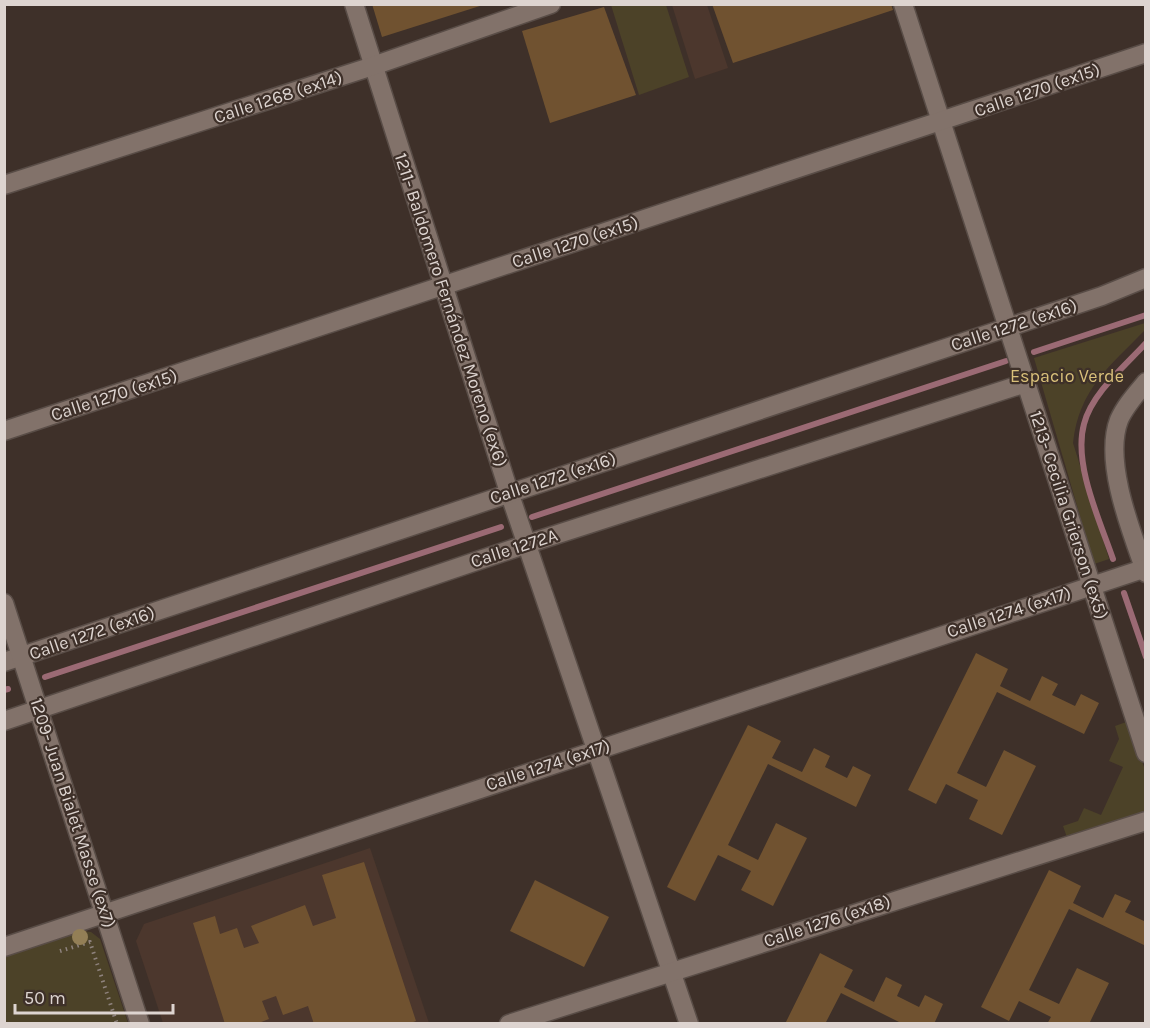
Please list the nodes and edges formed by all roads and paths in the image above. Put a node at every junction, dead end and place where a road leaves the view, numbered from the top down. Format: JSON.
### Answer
{"nodes":[{"id":1,"x":354,"y":4,"type":"edge"},
{"id":2,"x":551,"y":4,"type":"edge"},
{"id":3,"x":903,"y":4,"type":"edge"},
{"id":4,"x":1146,"y":53,"type":"edge"},
{"id":5,"x":373,"y":66,"type":"junction"},
{"id":6,"x":942,"y":123,"type":"junction"},
{"id":7,"x":4,"y":185,"type":"edge"},
{"id":8,"x":1146,"y":278,"type":"edge"},
{"id":9,"x":443,"y":286,"type":"junction"},
{"id":10,"x":1008,"y":327,"type":"junction"},
{"id":11,"x":1146,"y":382,"type":"edge"},
{"id":12,"x":1026,"y":383,"type":"junction"},
{"id":13,"x":4,"y":431,"type":"edge"},
{"id":14,"x":509,"y":492,"type":"junction"},
{"id":15,"x":527,"y":544,"type":"junction"},
{"id":16,"x":1142,"y":571,"type":"edge"},
{"id":17,"x":1096,"y":584,"type":"junction"},
{"id":18,"x":4,"y":603,"type":"edge"},
{"id":19,"x":13,"y":659,"type":"edge"},
{"id":20,"x":39,"y":710,"type":"junction"},
{"id":21,"x":4,"y":721,"type":"edge"},
{"id":22,"x":598,"y":748,"type":"junction"},
{"id":23,"x":1146,"y":753,"type":"edge"},
{"id":24,"x":1146,"y":821,"type":"edge"},
{"id":25,"x":105,"y":912,"type":"junction"},
{"id":26,"x":4,"y":947,"type":"edge"},
{"id":27,"x":58,"y":952,"type":"dead end"},
{"id":28,"x":672,"y":971,"type":"junction"},
{"id":29,"x":117,"y":1023,"type":"edge"},
{"id":30,"x":140,"y":1023,"type":"edge"},
{"id":31,"x":509,"y":1023,"type":"edge"},
{"id":32,"x":689,"y":1023,"type":"edge"}],
"edges":[{"from":1,"to":5,"type":"street","name":"1211- Baldomero Fernández Moreno (ex6)"},
{"from":2,"to":5,"type":"street","name":"Calle 1268 (ex14)"},
{"from":3,"to":6,"type":"street","name":"1213- Cecilia Grierson (ex5)"},
{"from":4,"to":6,"type":"street","name":"Calle 1270 (ex15)"},
{"from":5,"to":7,"type":"street","name":"Calle 1268 (ex14)"},
{"from":5,"to":9,"type":"street","name":"1211- Baldomero Fernández Moreno (ex6)"},
{"from":6,"to":9,"type":"street","name":"Calle 1270 (ex15)"},
{"from":6,"to":10,"type":"street","name":"1213- Cecilia Grierson (ex5)"},
{"from":8,"to":10,"type":"street","name":"Calle 1272 (ex16)"},
{"from":9,"to":13,"type":"street","name":"Calle 1270 (ex15)"},
{"from":9,"to":14,"type":"street","name":"1211- Baldomero Fernández Moreno (ex6)"},
{"from":10,"to":12,"type":"street","name":"1213- Cecilia Grierson (ex5)"},
{"from":10,"to":14,"type":"street","name":"Calle 1272 (ex16)"},
{"from":11,"to":16,"type":"street"},
{"from":12,"to":15,"type":"street","name":"Calle 1272A"},
{"from":12,"to":17,"type":"street","name":"1213- Cecilia Grierson (ex5)"},
{"from":14,"to":15,"type":"street","name":"1211- Baldomero Fernández Moreno (ex6)"},
{"from":14,"to":19,"type":"street","name":"Calle 1272 (ex16)"},
{"from":15,"to":20,"type":"street","name":"Calle 1272A"},
{"from":15,"to":22,"type":"street","name":"1211- Baldomero Fernández Moreno (ex6)"},
{"from":16,"to":17,"type":"street","name":"Calle 1274 (ex17)"},
{"from":17,"to":22,"type":"street","name":"Calle 1274 (ex17)"},
{"from":17,"to":23,"type":"street","name":"1213- Cecilia Grierson (ex5)"},
{"from":18,"to":19,"type":"street","name":"1209- Juan Bialet Masse (ex7)"},
{"from":19,"to":20,"type":"street","name":"1209- Juan Bialet Masse (ex7)"},
{"from":20,"to":21,"type":"street","name":"Calle 1272A"},
{"from":20,"to":25,"type":"street","name":"1209- Juan Bialet Masse (ex7)"},
{"from":22,"to":25,"type":"street","name":"Calle 1274 (ex17)"},
{"from":22,"to":28,"type":"street","name":"1211- Baldomero Fernández Moreno (ex6)"},
{"from":24,"to":28,"type":"street","name":"Calle 1276 (ex18)"},
{"from":25,"to":26,"type":"street","name":"Calle 1274 (ex17)"},
{"from":25,"to":30,"type":"street","name":"1209- Juan Bialet Masse (ex7)"},
{"from":27,"to":29,"type":"path"},
{"from":28,"to":31,"type":"street","name":"Calle 1276 (ex18)"},
{"from":28,"to":32,"type":"street","name":"1211- Baldomero Fernández Moreno (ex6)"}]}
